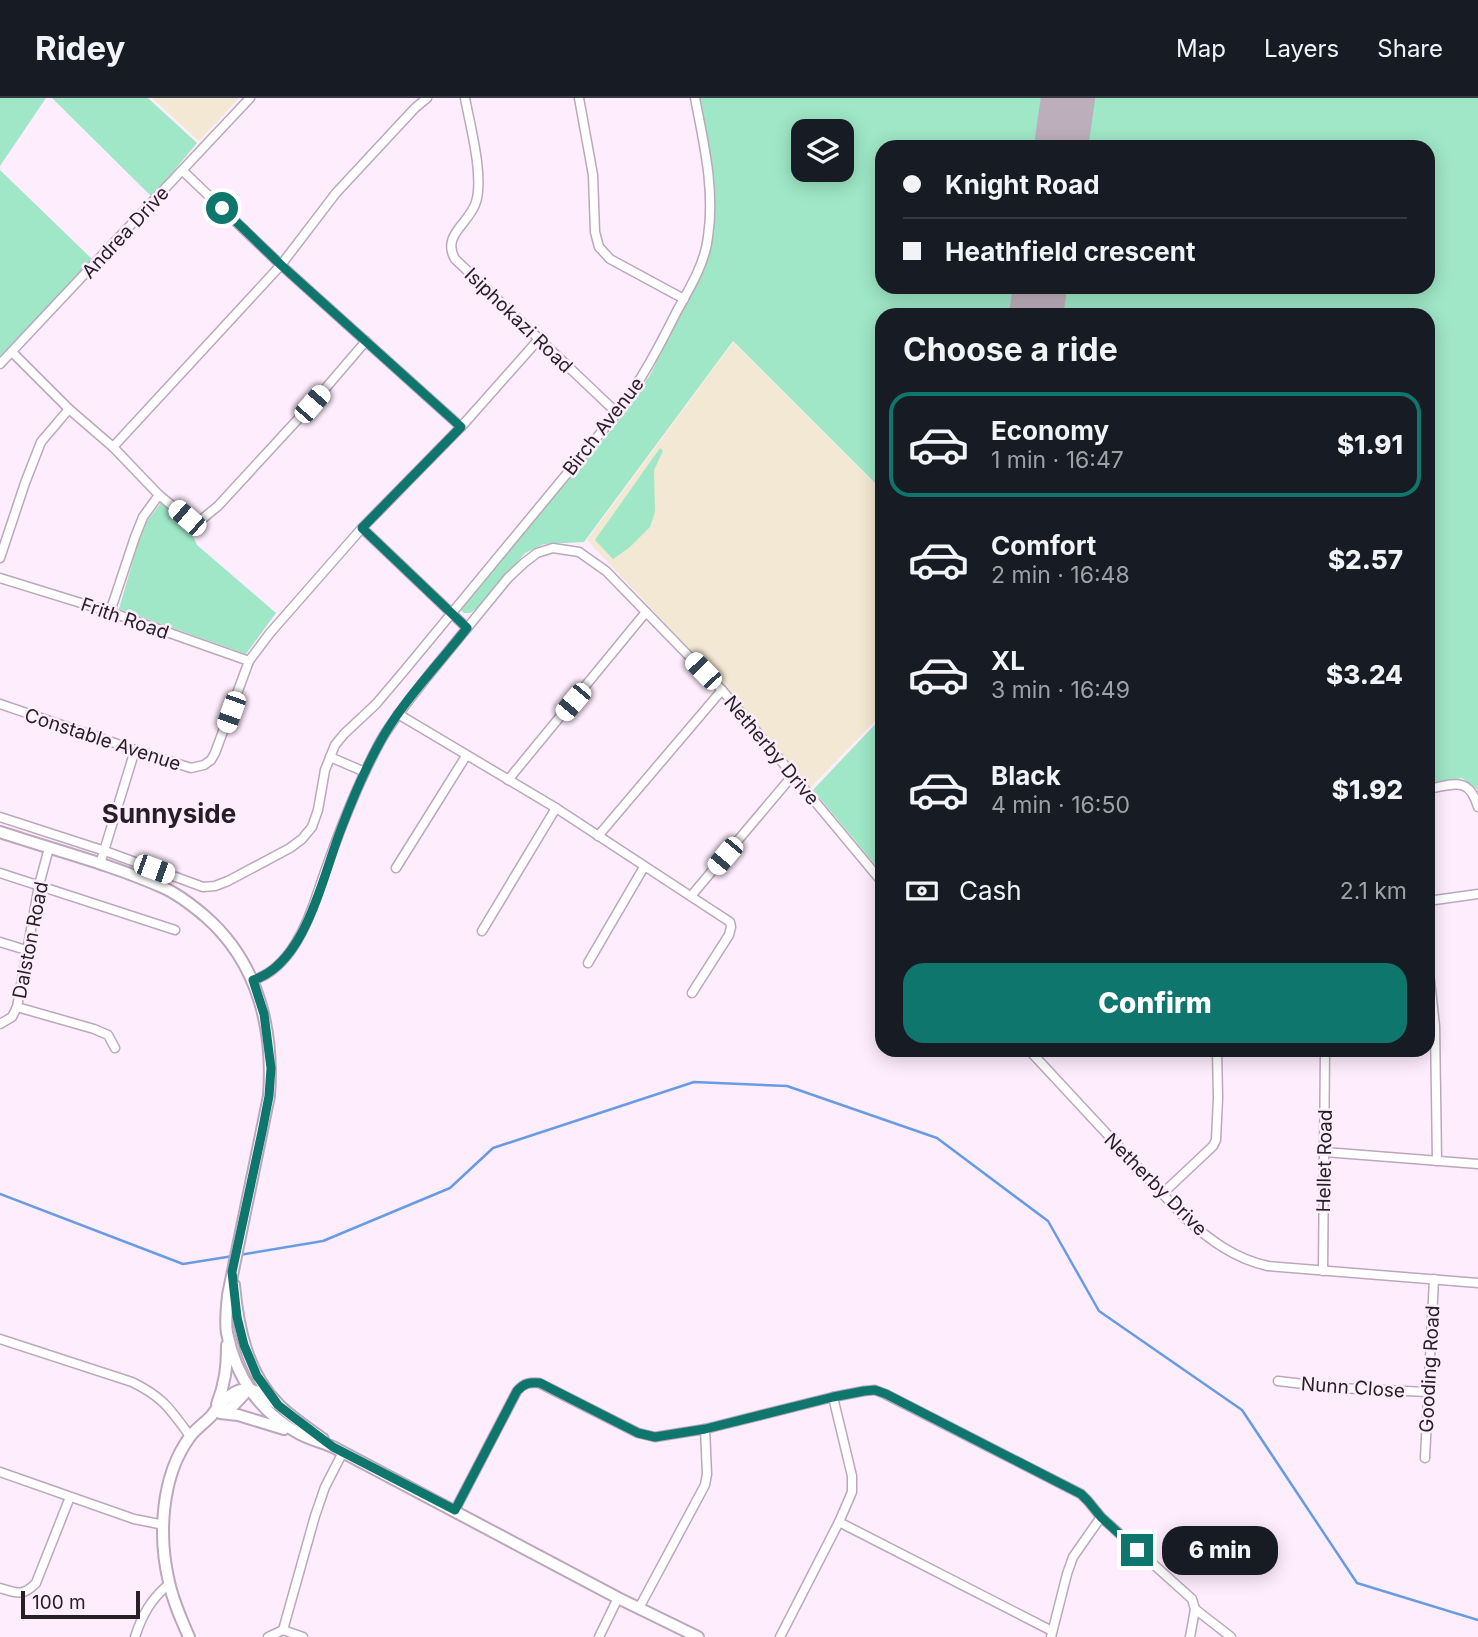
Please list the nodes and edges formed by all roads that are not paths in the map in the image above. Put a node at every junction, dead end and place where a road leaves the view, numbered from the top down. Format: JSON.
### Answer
{"nodes":[{"id":1,"x":250,"y":98,"type":"edge"},
{"id":2,"x":427,"y":98,"type":"edge"},
{"id":3,"x":465,"y":98,"type":"edge"},
{"id":4,"x":579,"y":98,"type":"edge"},
{"id":5,"x":695,"y":98,"type":"edge"},
{"id":6,"x":183,"y":171,"type":"junction"},
{"id":7,"x":281,"y":265,"type":"junction"},
{"id":8,"x":684,"y":299,"type":"junction"},
{"id":9,"x":538,"y":339,"type":"junction"},
{"id":10,"x":366,"y":341,"type":"junction"},
{"id":11,"x":12,"y":352,"type":"junction"},
{"id":12,"x":0,"y":364,"type":"edge"},
{"id":13,"x":69,"y":409,"type":"junction"},
{"id":14,"x":617,"y":413,"type":"junction"},
{"id":15,"x":461,"y":427,"type":"junction"},
{"id":16,"x":113,"y":447,"type":"junction"},
{"id":17,"x":159,"y":495,"type":"junction"},
{"id":18,"x":362,"y":528,"type":"junction"},
{"id":19,"x":0,"y":558,"type":"edge"},
{"id":20,"x":0,"y":578,"type":"edge"},
{"id":21,"x":110,"y":612,"type":"junction"},
{"id":22,"x":452,"y":612,"type":"junction"},
{"id":23,"x":646,"y":612,"type":"junction"},
{"id":24,"x":467,"y":628,"type":"junction"},
{"id":25,"x":249,"y":662,"type":"junction"},
{"id":26,"x":722,"y":690,"type":"junction"},
{"id":27,"x":0,"y":704,"type":"edge"},
{"id":28,"x":398,"y":714,"type":"junction"},
{"id":29,"x":135,"y":750,"type":"junction"},
{"id":30,"x":466,"y":756,"type":"junction"},
{"id":31,"x":330,"y":757,"type":"junction"},
{"id":32,"x":365,"y":772,"type":"junction"},
{"id":33,"x":793,"y":775,"type":"junction"},
{"id":34,"x":508,"y":780,"type":"junction"},
{"id":35,"x":1435,"y":788,"type":"edge"},
{"id":36,"x":1478,"y":807,"type":"edge"},
{"id":37,"x":556,"y":808,"type":"junction"},
{"id":38,"x":0,"y":817,"type":"edge"},
{"id":39,"x":0,"y":832,"type":"edge"},
{"id":40,"x":598,"y":836,"type":"junction"},
{"id":41,"x":49,"y":848,"type":"junction"},
{"id":42,"x":105,"y":851,"type":"junction"},
{"id":43,"x":100,"y":864,"type":"junction"},
{"id":44,"x":644,"y":867,"type":"junction"},
{"id":45,"x":396,"y":868,"type":"dead end"},
{"id":46,"x":0,"y":873,"type":"edge"},
{"id":47,"x":875,"y":874,"type":"edge"},
{"id":48,"x":39,"y":885,"type":"junction"},
{"id":49,"x":1478,"y":894,"type":"edge"},
{"id":50,"x":691,"y":897,"type":"junction"},
{"id":51,"x":1435,"y":900,"type":"edge"},
{"id":52,"x":175,"y":930,"type":"dead end"},
{"id":53,"x":482,"y":931,"type":"dead end"},
{"id":54,"x":0,"y":942,"type":"edge"},
{"id":55,"x":26,"y":950,"type":"junction"},
{"id":56,"x":588,"y":963,"type":"dead end"},
{"id":57,"x":253,"y":980,"type":"junction"},
{"id":58,"x":692,"y":993,"type":"dead end"},
{"id":59,"x":17,"y":1007,"type":"junction"},
{"id":60,"x":0,"y":1024,"type":"edge"},
{"id":61,"x":1435,"y":1027,"type":"edge"},
{"id":62,"x":116,"y":1048,"type":"dead end"},
{"id":63,"x":1035,"y":1057,"type":"edge"},
{"id":64,"x":1217,"y":1057,"type":"edge"},
{"id":65,"x":1325,"y":1057,"type":"edge"},
{"id":66,"x":1325,"y":1152,"type":"junction"},
{"id":67,"x":1437,"y":1161,"type":"junction"},
{"id":68,"x":1478,"y":1164,"type":"edge"},
{"id":69,"x":1162,"y":1194,"type":"junction"},
{"id":70,"x":1323,"y":1271,"type":"junction"},
{"id":71,"x":232,"y":1272,"type":"junction"},
{"id":72,"x":1434,"y":1279,"type":"junction"},
{"id":73,"x":1478,"y":1283,"type":"edge"},
{"id":74,"x":227,"y":1331,"type":"junction"},
{"id":75,"x":0,"y":1339,"type":"edge"},
{"id":76,"x":250,"y":1359,"type":"junction"},
{"id":77,"x":1278,"y":1381,"type":"dead end"},
{"id":78,"x":248,"y":1390,"type":"junction"},
{"id":79,"x":1428,"y":1392,"type":"junction"},
{"id":80,"x":833,"y":1397,"type":"junction"},
{"id":81,"x":278,"y":1405,"type":"junction"},
{"id":82,"x":216,"y":1412,"type":"junction"},
{"id":83,"x":705,"y":1429,"type":"junction"},
{"id":84,"x":300,"y":1434,"type":"junction"},
{"id":85,"x":190,"y":1436,"type":"junction"},
{"id":86,"x":338,"y":1449,"type":"junction"},
{"id":87,"x":1425,"y":1458,"type":"dead end"},
{"id":88,"x":0,"y":1472,"type":"edge"},
{"id":89,"x":70,"y":1497,"type":"junction"},
{"id":90,"x":455,"y":1510,"type":"junction"},
{"id":91,"x":1101,"y":1517,"type":"junction"},
{"id":92,"x":839,"y":1522,"type":"junction"},
{"id":93,"x":164,"y":1525,"type":"junction"},
{"id":94,"x":169,"y":1584,"type":"junction"},
{"id":95,"x":0,"y":1588,"type":"edge"},
{"id":96,"x":618,"y":1598,"type":"junction"},
{"id":97,"x":639,"y":1608,"type":"junction"},
{"id":98,"x":1195,"y":1609,"type":"junction"},
{"id":99,"x":283,"y":1630,"type":"junction"},
{"id":100,"x":1051,"y":1634,"type":"edge"},
{"id":101,"x":135,"y":1637,"type":"edge"},
{"id":102,"x":190,"y":1637,"type":"edge"},
{"id":103,"x":268,"y":1637,"type":"edge"},
{"id":104,"x":303,"y":1637,"type":"edge"},
{"id":105,"x":599,"y":1637,"type":"edge"},
{"id":106,"x":698,"y":1637,"type":"edge"},
{"id":107,"x":780,"y":1637,"type":"edge"},
{"id":108,"x":1190,"y":1637,"type":"edge"},
{"id":109,"x":1231,"y":1637,"type":"edge"}],
"edges":[{"from":1,"to":6,"type":"street","name":"Andrea Drive"},
{"from":2,"to":7,"type":"street"},
{"from":3,"to":9,"type":"street","name":"Isiphokazi Road"},
{"from":4,"to":8,"type":"street"},
{"from":5,"to":8,"type":"street","name":"Birch Avenue"},
{"from":6,"to":7,"type":"street"},
{"from":6,"to":11,"type":"street","name":"Andrea Drive"},
{"from":7,"to":10,"type":"street"},
{"from":7,"to":16,"type":"street"},
{"from":8,"to":14,"type":"street","name":"Birch Avenue"},
{"from":9,"to":14,"type":"street","name":"Isiphokazi Road"},
{"from":9,"to":15,"type":"street","name":"Constable Avenue"},
{"from":10,"to":15,"type":"street"},
{"from":10,"to":17,"type":"street"},
{"from":11,"to":12,"type":"street","name":"Andrea Drive"},
{"from":11,"to":13,"type":"street"},
{"from":13,"to":16,"type":"street"},
{"from":13,"to":19,"type":"street"},
{"from":14,"to":22,"type":"street","name":"Birch Avenue"},
{"from":15,"to":18,"type":"street","name":"Constable Avenue"},
{"from":16,"to":17,"type":"street"},
{"from":17,"to":21,"type":"street"},
{"from":18,"to":22,"type":"street"},
{"from":18,"to":25,"type":"street","name":"Constable Avenue"},
{"from":20,"to":21,"type":"street","name":"Frith Road"},
{"from":21,"to":25,"type":"street","name":"Frith Road"},
{"from":22,"to":24,"type":"street"},
{"from":22,"to":31,"type":"street","name":"Birch Avenue"},
{"from":23,"to":24,"type":"street","name":"Netherby Drive"},
{"from":23,"to":26,"type":"street","name":"Netherby Drive"},
{"from":23,"to":34,"type":"street"},
{"from":24,"to":28,"type":"street","name":"Netherby Drive"},
{"from":25,"to":29,"type":"street","name":"Constable Avenue"},
{"from":26,"to":33,"type":"street","name":"Netherby Drive"},
{"from":26,"to":40,"type":"street"},
{"from":27,"to":29,"type":"street","name":"Constable Avenue"},
{"from":28,"to":30,"type":"street"},
{"from":28,"to":32,"type":"street","name":"Netherby Drive"},
{"from":29,"to":42,"type":"street"},
{"from":30,"to":34,"type":"street"},
{"from":30,"to":45,"type":"street"},
{"from":31,"to":32,"type":"street"},
{"from":31,"to":42,"type":"street"},
{"from":32,"to":57,"type":"street","name":"Netherby Drive"},
{"from":33,"to":47,"type":"street","name":"Netherby Drive"},
{"from":33,"to":50,"type":"street"},
{"from":34,"to":37,"type":"street"},
{"from":35,"to":36,"type":"street"},
{"from":37,"to":40,"type":"street"},
{"from":37,"to":53,"type":"street"},
{"from":38,"to":42,"type":"street"},
{"from":39,"to":41,"type":"main road"},
{"from":40,"to":44,"type":"street"},
{"from":41,"to":43,"type":"main road"},
{"from":41,"to":48,"type":"street","name":"Dalston Road"},
{"from":42,"to":43,"type":"street"},
{"from":43,"to":57,"type":"main road"},
{"from":44,"to":50,"type":"street"},
{"from":44,"to":56,"type":"street"},
{"from":46,"to":48,"type":"street"},
{"from":48,"to":52,"type":"street"},
{"from":48,"to":55,"type":"street","name":"Dalston Road"},
{"from":49,"to":51,"type":"street"},
{"from":50,"to":58,"type":"street"},
{"from":54,"to":55,"type":"street"},
{"from":55,"to":59,"type":"street","name":"Dalston Road"},
{"from":57,"to":71,"type":"main road"},
{"from":59,"to":60,"type":"street","name":"Dalston Road"},
{"from":59,"to":62,"type":"street"},
{"from":61,"to":67,"type":"street"},
{"from":63,"to":69,"type":"street","name":"Netherby Drive"},
{"from":64,"to":69,"type":"street"},
{"from":65,"to":66,"type":"street","name":"Hellet Road"},
{"from":66,"to":67,"type":"street"},
{"from":66,"to":70,"type":"street","name":"Hellet Road"},
{"from":67,"to":68,"type":"street"},
{"from":69,"to":70,"type":"street","name":"Netherby Drive"},
{"from":70,"to":72,"type":"street","name":"Netherby Drive"},
{"from":71,"to":74,"type":"main road"},
{"from":71,"to":76,"type":"main road"},
{"from":72,"to":73,"type":"street","name":"Netherby Drive"},
{"from":72,"to":79,"type":"street","name":"Gooding Road"},
{"from":74,"to":78,"type":"main road"},
{"from":74,"to":82,"type":"main road"},
{"from":75,"to":85,"type":"street"},
{"from":76,"to":78,"type":"main road"},
{"from":76,"to":81,"type":"main road"},
{"from":77,"to":79,"type":"street","name":"Nunn Close"},
{"from":78,"to":81,"type":"main road"},
{"from":78,"to":82,"type":"main road"},
{"from":78,"to":84,"type":"main road"},
{"from":79,"to":87,"type":"street","name":"Gooding Road"},
{"from":80,"to":83,"type":"street"},
{"from":80,"to":91,"type":"street"},
{"from":80,"to":92,"type":"street"},
{"from":81,"to":86,"type":"main road"},
{"from":82,"to":84,"type":"main road"},
{"from":82,"to":85,"type":"main road"},
{"from":83,"to":90,"type":"street"},
{"from":83,"to":97,"type":"street"},
{"from":84,"to":86,"type":"main road"},
{"from":85,"to":93,"type":"main road"},
{"from":86,"to":90,"type":"main road"},
{"from":86,"to":99,"type":"street"},
{"from":88,"to":89,"type":"street"},
{"from":89,"to":93,"type":"street"},
{"from":89,"to":95,"type":"street"},
{"from":90,"to":96,"type":"main road"},
{"from":91,"to":98,"type":"street"},
{"from":91,"to":100,"type":"street"},
{"from":92,"to":100,"type":"street"},
{"from":92,"to":107,"type":"street"},
{"from":93,"to":94,"type":"main road"},
{"from":94,"to":101,"type":"street"},
{"from":94,"to":102,"type":"main road"},
{"from":96,"to":97,"type":"main road"},
{"from":96,"to":105,"type":"street"},
{"from":97,"to":106,"type":"main road"},
{"from":98,"to":108,"type":"street"},
{"from":98,"to":109,"type":"street"},
{"from":99,"to":103,"type":"street"},
{"from":99,"to":104,"type":"street"}]}
